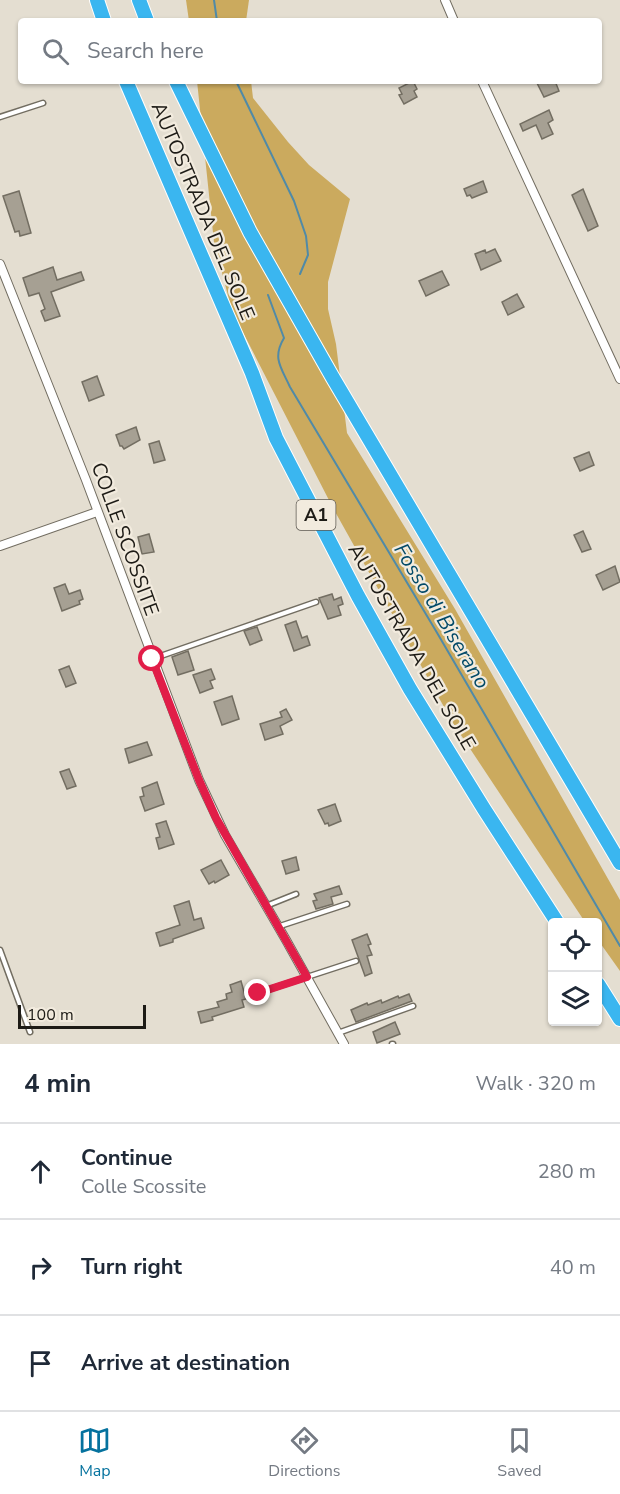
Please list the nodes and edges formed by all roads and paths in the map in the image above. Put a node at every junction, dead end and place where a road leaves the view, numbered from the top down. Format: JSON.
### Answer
{"nodes":[{"id":1,"x":97,"y":0,"type":"edge"},
{"id":2,"x":139,"y":0,"type":"edge"},
{"id":3,"x":445,"y":0,"type":"edge"},
{"id":4,"x":103,"y":18,"type":"edge"},
{"id":5,"x":146,"y":18,"type":"edge"},
{"id":6,"x":453,"y":18,"type":"edge"},
{"id":7,"x":127,"y":84,"type":"edge"},
{"id":8,"x":177,"y":84,"type":"edge"},
{"id":9,"x":483,"y":84,"type":"edge"},
{"id":10,"x":43,"y":103,"type":"dead end"},
{"id":11,"x":0,"y":117,"type":"edge"},
{"id":12,"x":0,"y":264,"type":"edge"},
{"id":13,"x":620,"y":379,"type":"edge"},
{"id":14,"x":97,"y":512,"type":"junction"},
{"id":15,"x":0,"y":546,"type":"edge"},
{"id":16,"x":316,"y":602,"type":"dead end"},
{"id":17,"x":152,"y":659,"type":"junction"},
{"id":18,"x":620,"y":863,"type":"edge"},
{"id":19,"x":297,"y":894,"type":"dead end"},
{"id":20,"x":348,"y":904,"type":"dead end"},
{"id":21,"x":266,"y":906,"type":"junction"},
{"id":22,"x":554,"y":918,"type":"edge"},
{"id":23,"x":278,"y":927,"type":"junction"},
{"id":24,"x":0,"y":950,"type":"edge"},
{"id":25,"x":356,"y":961,"type":"dead end"},
{"id":26,"x":307,"y":977,"type":"junction"},
{"id":27,"x":602,"y":992,"type":"edge"},
{"id":28,"x":258,"y":993,"type":"dead end"},
{"id":29,"x":413,"y":1006,"type":"dead end"},
{"id":30,"x":620,"y":1019,"type":"edge"},
{"id":31,"x":30,"y":1032,"type":"dead end"},
{"id":32,"x":338,"y":1033,"type":"junction"},
{"id":33,"x":344,"y":1044,"type":"edge"}],
"edges":[{"from":1,"to":4,"type":"highway"},
{"from":2,"to":5,"type":"highway"},
{"from":3,"to":6,"type":"street"},
{"from":7,"to":22,"type":"highway","name":"AUTOSTRADA DEL SOLE","number":"A1"},
{"from":8,"to":18,"type":"highway","name":"AUTOSTRADA DEL SOLE"},
{"from":9,"to":13,"type":"street"},
{"from":10,"to":11,"type":"lane"},
{"from":12,"to":14,"type":"street","name":"COLLE SCOSSITE"},
{"from":14,"to":15,"type":"street"},
{"from":14,"to":17,"type":"street","name":"COLLE SCOSSITE"},
{"from":16,"to":17,"type":"lane"},
{"from":17,"to":21,"type":"street","name":"COLLE SCOSSITE"},
{"from":19,"to":21,"type":"lane"},
{"from":20,"to":23,"type":"lane"},
{"from":21,"to":23,"type":"street","name":"COLLE SCOSSITE"},
{"from":23,"to":26,"type":"street","name":"COLLE SCOSSITE"},
{"from":24,"to":31,"type":"lane"},
{"from":25,"to":26,"type":"lane"},
{"from":26,"to":28,"type":"lane"},
{"from":26,"to":32,"type":"street","name":"COLLE SCOSSITE"},
{"from":27,"to":30,"type":"highway"},
{"from":29,"to":32,"type":"lane"},
{"from":32,"to":33,"type":"street","name":"COLLE SCOSSITE"}]}
